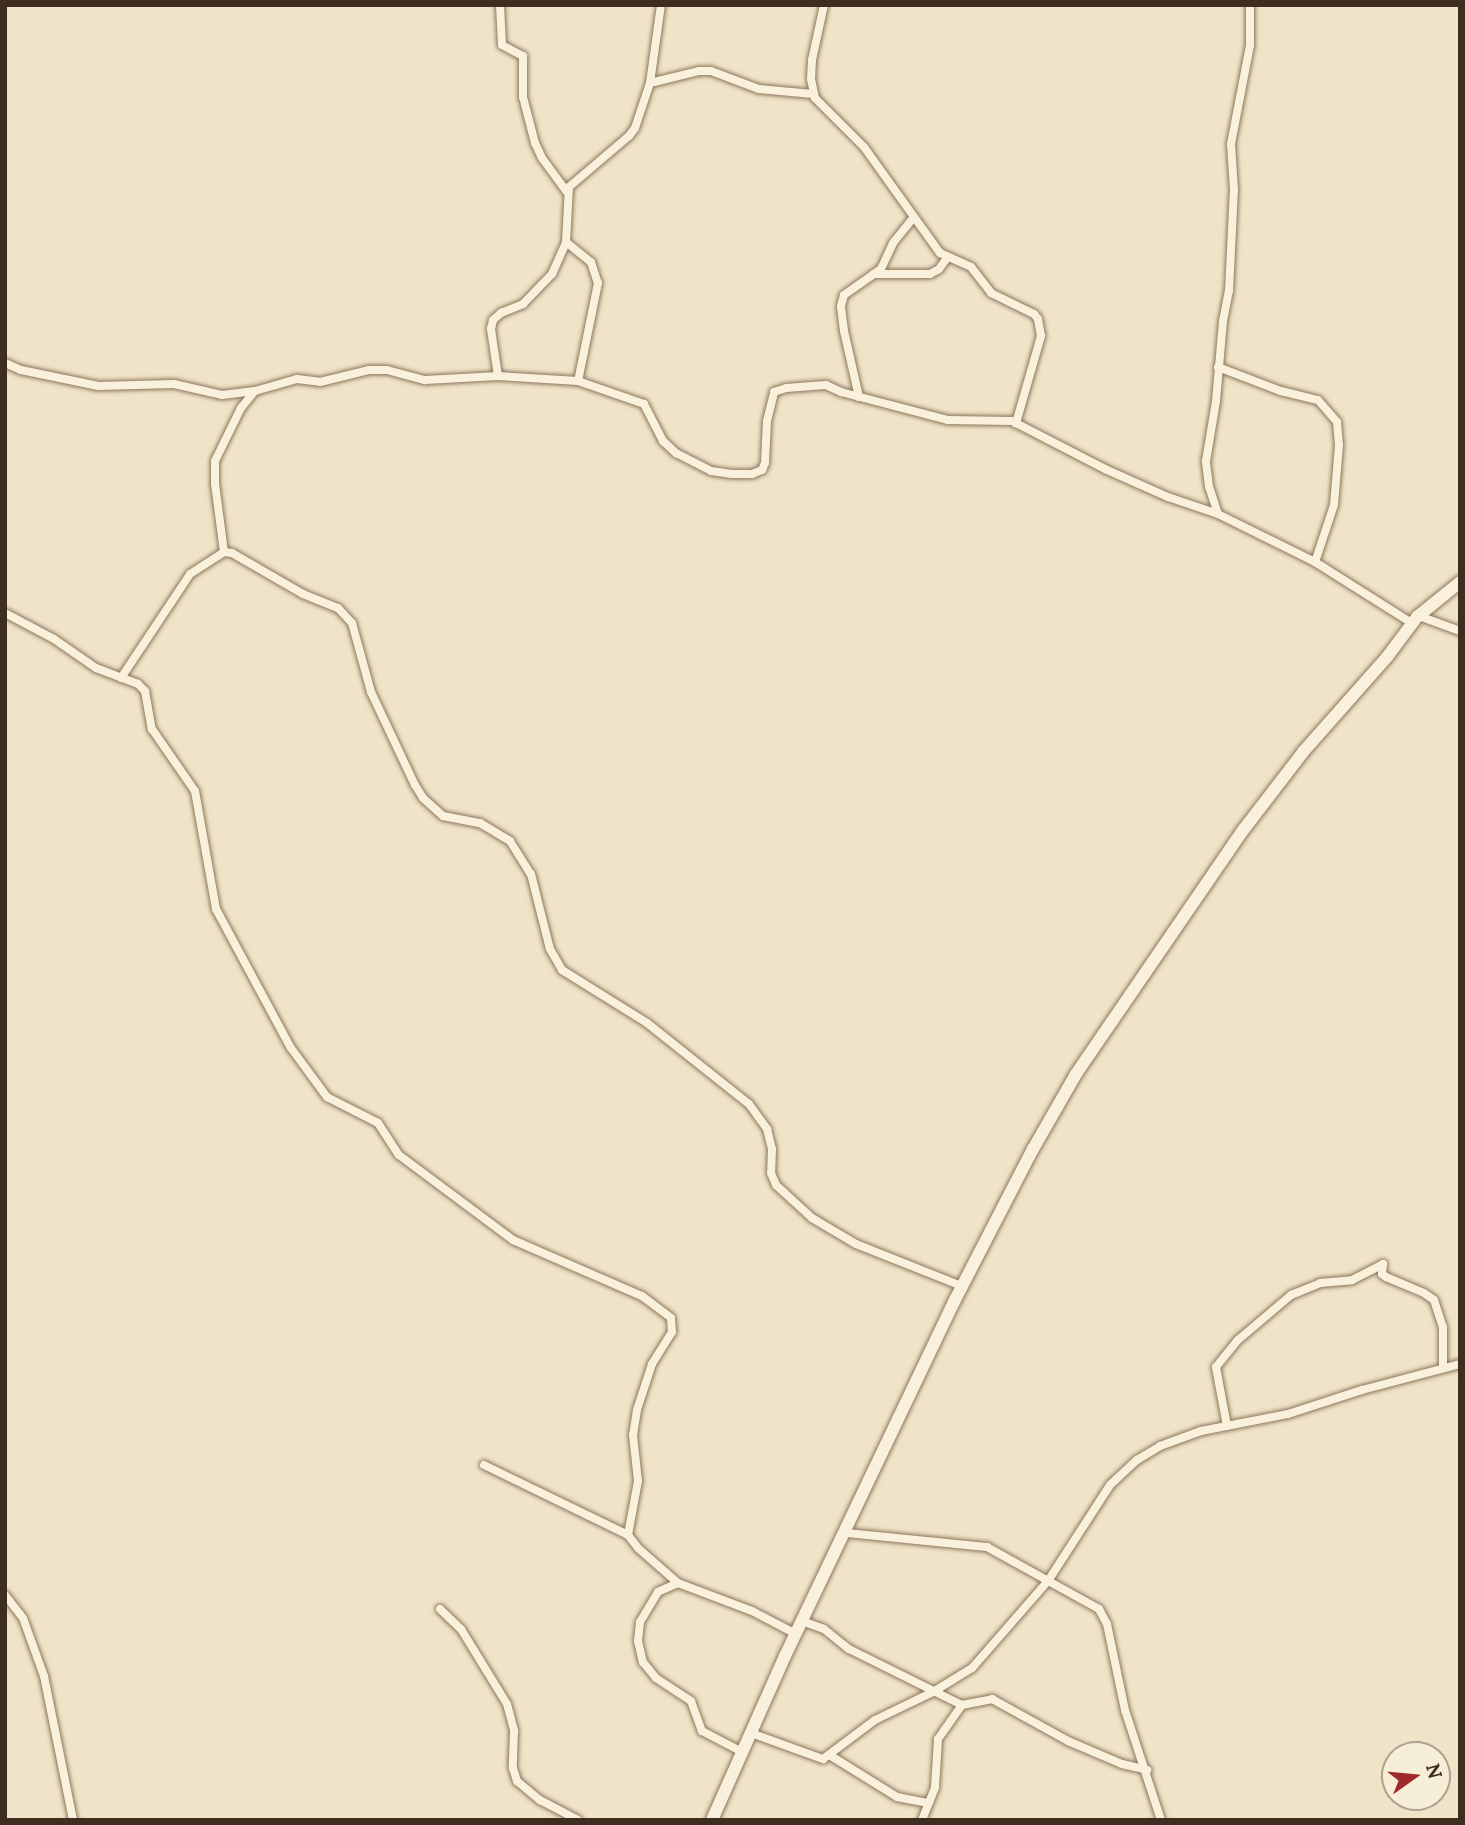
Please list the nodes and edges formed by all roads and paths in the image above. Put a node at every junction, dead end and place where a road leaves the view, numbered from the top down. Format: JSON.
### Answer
{"nodes":[{"id":1,"x":500,"y":5,"type":"edge"},
{"id":2,"x":661,"y":5,"type":"edge"},
{"id":3,"x":824,"y":5,"type":"edge"},
{"id":4,"x":1250,"y":5,"type":"edge"},
{"id":5,"x":650,"y":83,"type":"junction"},
{"id":6,"x":813,"y":94,"type":"junction"},
{"id":7,"x":567,"y":192,"type":"junction"},
{"id":8,"x":914,"y":217,"type":"junction"},
{"id":9,"x":566,"y":242,"type":"junction"},
{"id":10,"x":947,"y":258,"type":"junction"},
{"id":11,"x":874,"y":274,"type":"junction"},
{"id":12,"x":5,"y":363,"type":"edge"},
{"id":13,"x":1218,"y":367,"type":"junction"},
{"id":14,"x":498,"y":376,"type":"junction"},
{"id":15,"x":578,"y":381,"type":"junction"},
{"id":16,"x":255,"y":391,"type":"junction"},
{"id":17,"x":859,"y":397,"type":"junction"},
{"id":18,"x":1016,"y":423,"type":"junction"},
{"id":19,"x":1218,"y":514,"type":"junction"},
{"id":20,"x":224,"y":552,"type":"junction"},
{"id":21,"x":1315,"y":562,"type":"junction"},
{"id":22,"x":1460,"y":582,"type":"edge"},
{"id":23,"x":5,"y":613,"type":"edge"},
{"id":24,"x":1415,"y":620,"type":"junction"},
{"id":25,"x":1460,"y":631,"type":"edge"},
{"id":26,"x":121,"y":678,"type":"junction"},
{"id":27,"x":964,"y":1287,"type":"junction"},
{"id":28,"x":1460,"y":1364,"type":"edge"},
{"id":29,"x":1444,"y":1368,"type":"junction"},
{"id":30,"x":1227,"y":1426,"type":"junction"},
{"id":31,"x":484,"y":1465,"type":"dead end"},
{"id":32,"x":846,"y":1533,"type":"junction"},
{"id":33,"x":628,"y":1535,"type":"junction"},
{"id":34,"x":1056,"y":1567,"type":"junction"},
{"id":35,"x":1036,"y":1573,"type":"junction"},
{"id":36,"x":1048,"y":1581,"type":"junction"},
{"id":37,"x":678,"y":1583,"type":"junction"},
{"id":38,"x":5,"y":1595,"type":"edge"},
{"id":39,"x":440,"y":1609,"type":"dead end"},
{"id":40,"x":802,"y":1621,"type":"junction"},
{"id":41,"x":796,"y":1634,"type":"junction"},
{"id":42,"x":933,"y":1692,"type":"junction"},
{"id":43,"x":962,"y":1705,"type":"junction"},
{"id":44,"x":751,"y":1733,"type":"junction"},
{"id":45,"x":744,"y":1753,"type":"junction"},
{"id":46,"x":831,"y":1756,"type":"junction"},
{"id":47,"x":1147,"y":1770,"type":"junction"},
{"id":48,"x":928,"y":1803,"type":"junction"},
{"id":49,"x":73,"y":1820,"type":"edge"},
{"id":50,"x":578,"y":1820,"type":"edge"},
{"id":51,"x":712,"y":1820,"type":"edge"},
{"id":52,"x":922,"y":1820,"type":"edge"},
{"id":53,"x":1161,"y":1820,"type":"edge"}],
"edges":[{"from":1,"to":7,"type":"street"},
{"from":2,"to":5,"type":"street"},
{"from":3,"to":6,"type":"street"},
{"from":4,"to":13,"type":"street"},
{"from":5,"to":6,"type":"street"},
{"from":5,"to":7,"type":"street"},
{"from":6,"to":8,"type":"street"},
{"from":7,"to":9,"type":"street"},
{"from":8,"to":10,"type":"street"},
{"from":8,"to":11,"type":"street"},
{"from":9,"to":14,"type":"street"},
{"from":9,"to":15,"type":"street"},
{"from":10,"to":11,"type":"street"},
{"from":10,"to":18,"type":"street"},
{"from":11,"to":17,"type":"street"},
{"from":12,"to":16,"type":"street"},
{"from":13,"to":19,"type":"street"},
{"from":13,"to":21,"type":"street"},
{"from":14,"to":15,"type":"street"},
{"from":14,"to":16,"type":"street"},
{"from":15,"to":17,"type":"street"},
{"from":16,"to":20,"type":"street"},
{"from":17,"to":18,"type":"street"},
{"from":18,"to":19,"type":"street"},
{"from":19,"to":21,"type":"street"},
{"from":20,"to":26,"type":"street"},
{"from":20,"to":27,"type":"street"},
{"from":21,"to":24,"type":"street"},
{"from":22,"to":24,"type":"street"},
{"from":23,"to":26,"type":"street"},
{"from":24,"to":25,"type":"street"},
{"from":24,"to":27,"type":"street"},
{"from":26,"to":33,"type":"street"},
{"from":27,"to":32,"type":"street"},
{"from":28,"to":29,"type":"street"},
{"from":29,"to":30,"type":"street"},
{"from":29,"to":30,"type":"street"},
{"from":30,"to":34,"type":"street"},
{"from":31,"to":33,"type":"street"},
{"from":32,"to":35,"type":"street"},
{"from":32,"to":40,"type":"street"},
{"from":33,"to":37,"type":"street"},
{"from":34,"to":35,"type":"street"},
{"from":34,"to":36,"type":"street"},
{"from":35,"to":36,"type":"street"},
{"from":36,"to":42,"type":"street"},
{"from":36,"to":47,"type":"street"},
{"from":37,"to":41,"type":"street"},
{"from":37,"to":45,"type":"street"},
{"from":38,"to":49,"type":"street"},
{"from":39,"to":50,"type":"street"},
{"from":40,"to":41,"type":"street"},
{"from":40,"to":42,"type":"street"},
{"from":41,"to":44,"type":"street"},
{"from":42,"to":43,"type":"street"},
{"from":42,"to":46,"type":"street"},
{"from":43,"to":47,"type":"street"},
{"from":43,"to":48,"type":"street"},
{"from":44,"to":45,"type":"street"},
{"from":44,"to":46,"type":"street"},
{"from":45,"to":51,"type":"street"},
{"from":46,"to":48,"type":"street"},
{"from":47,"to":53,"type":"street"},
{"from":48,"to":52,"type":"street"}]}
